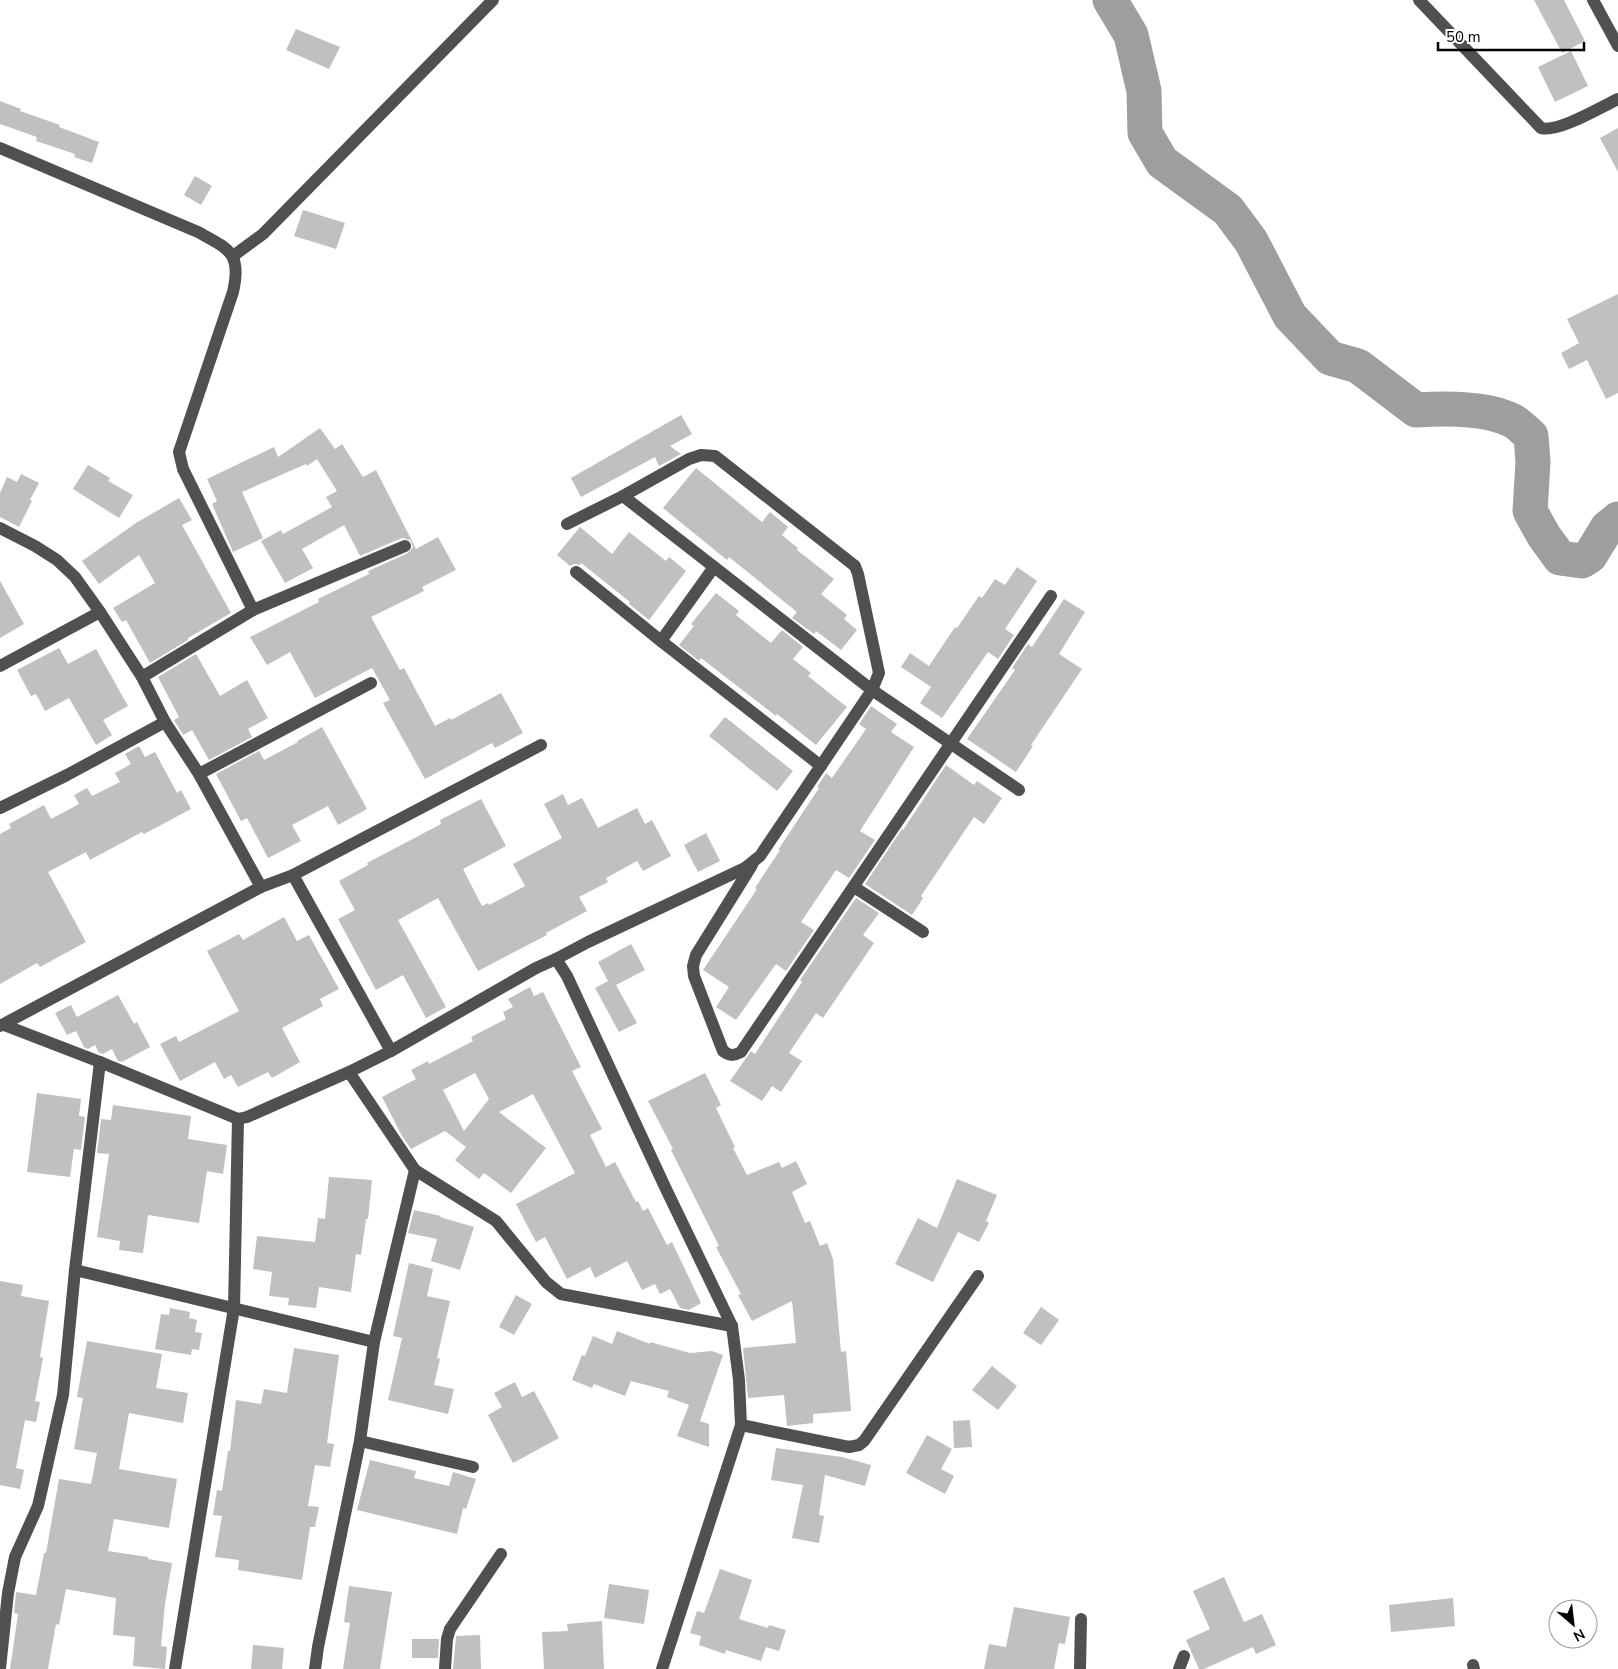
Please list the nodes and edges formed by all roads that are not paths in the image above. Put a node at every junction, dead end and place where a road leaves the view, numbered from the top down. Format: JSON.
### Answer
{"nodes":[{"id":1,"x":493,"y":0,"type":"edge"},
{"id":2,"x":1418,"y":0,"type":"edge"},
{"id":3,"x":1593,"y":0,"type":"edge"},
{"id":4,"x":1618,"y":46,"type":"edge"},
{"id":5,"x":1618,"y":98,"type":"edge"},
{"id":6,"x":0,"y":148,"type":"edge"},
{"id":7,"x":233,"y":256,"type":"junction"},
{"id":8,"x":623,"y":496,"type":"junction"},
{"id":9,"x":567,"y":524,"type":"dead end"},
{"id":10,"x":0,"y":528,"type":"edge"},
{"id":11,"x":406,"y":546,"type":"dead end"},
{"id":12,"x":714,"y":567,"type":"junction"},
{"id":13,"x":576,"y":572,"type":"dead end"},
{"id":14,"x":1051,"y":596,"type":"dead end"},
{"id":15,"x":253,"y":610,"type":"junction"},
{"id":16,"x":100,"y":612,"type":"junction"},
{"id":17,"x":661,"y":641,"type":"junction"},
{"id":18,"x":0,"y":666,"type":"edge"},
{"id":19,"x":142,"y":677,"type":"junction"},
{"id":20,"x":371,"y":683,"type":"dead end"},
{"id":21,"x":872,"y":690,"type":"junction"},
{"id":22,"x":165,"y":722,"type":"junction"},
{"id":23,"x":950,"y":743,"type":"junction"},
{"id":24,"x":541,"y":745,"type":"dead end"},
{"id":25,"x":821,"y":766,"type":"junction"},
{"id":26,"x":199,"y":774,"type":"junction"},
{"id":27,"x":1019,"y":790,"type":"dead end"},
{"id":28,"x":0,"y":808,"type":"edge"},
{"id":29,"x":754,"y":863,"type":"junction"},
{"id":30,"x":293,"y":875,"type":"junction"},
{"id":31,"x":261,"y":887,"type":"junction"},
{"id":32,"x":854,"y":887,"type":"junction"},
{"id":33,"x":923,"y":932,"type":"dead end"},
{"id":34,"x":556,"y":959,"type":"junction"},
{"id":35,"x":2,"y":1025,"type":"edge"},
{"id":36,"x":391,"y":1051,"type":"junction"},
{"id":37,"x":100,"y":1062,"type":"junction"},
{"id":38,"x":349,"y":1072,"type":"junction"},
{"id":39,"x":238,"y":1119,"type":"junction"},
{"id":40,"x":415,"y":1170,"type":"junction"},
{"id":41,"x":75,"y":1270,"type":"junction"},
{"id":42,"x":978,"y":1276,"type":"dead end"},
{"id":43,"x":234,"y":1308,"type":"junction"},
{"id":44,"x":732,"y":1326,"type":"junction"},
{"id":45,"x":374,"y":1342,"type":"junction"},
{"id":46,"x":741,"y":1425,"type":"junction"},
{"id":47,"x":360,"y":1441,"type":"junction"},
{"id":48,"x":473,"y":1467,"type":"dead end"},
{"id":49,"x":501,"y":1554,"type":"dead end"},
{"id":50,"x":1081,"y":1619,"type":"dead end"},
{"id":51,"x":1184,"y":1656,"type":"dead end"},
{"id":52,"x":0,"y":1668,"type":"edge"},
{"id":53,"x":175,"y":1669,"type":"edge"},
{"id":54,"x":315,"y":1669,"type":"edge"},
{"id":55,"x":445,"y":1669,"type":"edge"},
{"id":56,"x":662,"y":1669,"type":"edge"},
{"id":57,"x":1080,"y":1669,"type":"edge"},
{"id":58,"x":1179,"y":1669,"type":"edge"}],
"edges":[{"from":1,"to":7,"type":"street"},
{"from":2,"to":5,"type":"street"},
{"from":3,"to":4,"type":"street"},
{"from":6,"to":7,"type":"street"},
{"from":7,"to":15,"type":"street"},
{"from":8,"to":9,"type":"street"},
{"from":8,"to":12,"type":"street"},
{"from":8,"to":21,"type":"street"},
{"from":10,"to":16,"type":"street"},
{"from":11,"to":15,"type":"street"},
{"from":12,"to":17,"type":"street"},
{"from":12,"to":21,"type":"street"},
{"from":13,"to":17,"type":"street"},
{"from":14,"to":23,"type":"street"},
{"from":15,"to":19,"type":"street"},
{"from":16,"to":18,"type":"street"},
{"from":16,"to":19,"type":"street"},
{"from":17,"to":25,"type":"street"},
{"from":19,"to":22,"type":"street"},
{"from":20,"to":26,"type":"street"},
{"from":21,"to":23,"type":"street"},
{"from":21,"to":25,"type":"street"},
{"from":22,"to":26,"type":"street"},
{"from":22,"to":28,"type":"street"},
{"from":23,"to":27,"type":"street"},
{"from":23,"to":32,"type":"street"},
{"from":24,"to":30,"type":"street"},
{"from":25,"to":29,"type":"street"},
{"from":26,"to":31,"type":"street"},
{"from":29,"to":32,"type":"street"},
{"from":29,"to":34,"type":"street"},
{"from":30,"to":31,"type":"street"},
{"from":30,"to":36,"type":"street"},
{"from":31,"to":35,"type":"street"},
{"from":32,"to":33,"type":"street"},
{"from":34,"to":36,"type":"street"},
{"from":34,"to":44,"type":"street"},
{"from":35,"to":37,"type":"street"},
{"from":36,"to":38,"type":"street"},
{"from":37,"to":39,"type":"street"},
{"from":37,"to":41,"type":"street"},
{"from":38,"to":39,"type":"street"},
{"from":38,"to":40,"type":"street"},
{"from":39,"to":43,"type":"street"},
{"from":40,"to":44,"type":"street"},
{"from":40,"to":45,"type":"street"},
{"from":41,"to":43,"type":"street"},
{"from":41,"to":52,"type":"street"},
{"from":42,"to":46,"type":"street"},
{"from":43,"to":45,"type":"street"},
{"from":43,"to":53,"type":"street"},
{"from":44,"to":46,"type":"street"},
{"from":45,"to":47,"type":"street"},
{"from":46,"to":56,"type":"street"},
{"from":47,"to":48,"type":"street"},
{"from":47,"to":54,"type":"street"},
{"from":49,"to":55,"type":"street"},
{"from":50,"to":57,"type":"street"},
{"from":51,"to":58,"type":"street"}]}
